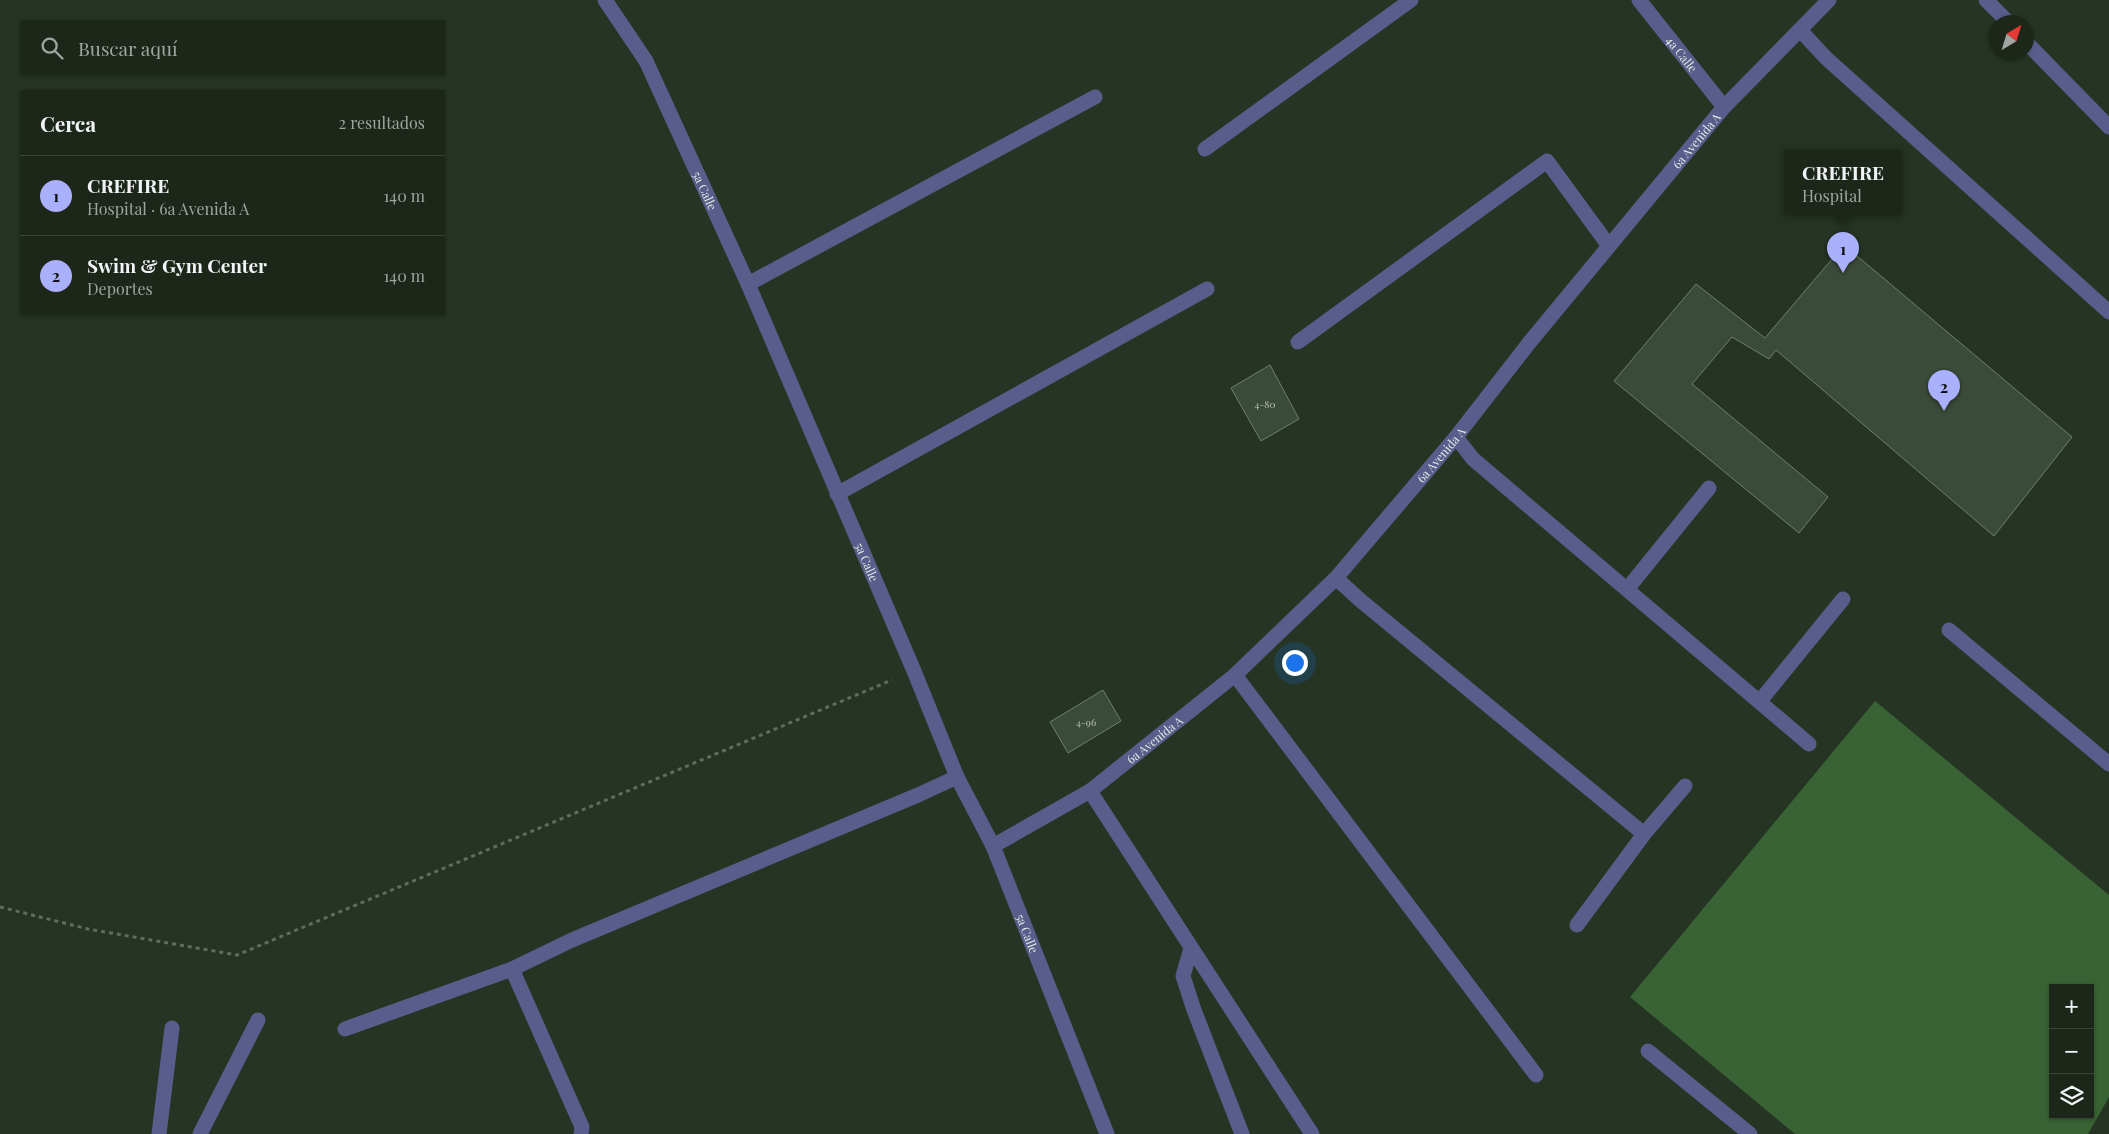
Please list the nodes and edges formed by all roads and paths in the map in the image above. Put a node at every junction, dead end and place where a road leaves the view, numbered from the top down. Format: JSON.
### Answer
{"nodes":[{"id":1,"x":605,"y":0,"type":"edge"},
{"id":2,"x":1411,"y":0,"type":"edge"},
{"id":3,"x":1639,"y":0,"type":"edge"},
{"id":4,"x":1829,"y":0,"type":"edge"},
{"id":5,"x":1986,"y":0,"type":"edge"},
{"id":6,"x":2001,"y":15,"type":"edge"},
{"id":7,"x":1800,"y":30,"type":"junction"},
{"id":8,"x":2034,"y":50,"type":"edge"},
{"id":9,"x":1095,"y":96,"type":"dead end"},
{"id":10,"x":1724,"y":107,"type":"junction"},
{"id":11,"x":2109,"y":127,"type":"edge"},
{"id":12,"x":1204,"y":149,"type":"dead end"},
{"id":13,"x":1609,"y":246,"type":"junction"},
{"id":14,"x":748,"y":284,"type":"junction"},
{"id":15,"x":1206,"y":289,"type":"dead end"},
{"id":16,"x":2109,"y":312,"type":"edge"},
{"id":17,"x":1298,"y":342,"type":"dead end"},
{"id":18,"x":1456,"y":437,"type":"junction"},
{"id":19,"x":1709,"y":488,"type":"dead end"},
{"id":20,"x":837,"y":494,"type":"junction"},
{"id":21,"x":1336,"y":578,"type":"junction"},
{"id":22,"x":1628,"y":588,"type":"junction"},
{"id":23,"x":1843,"y":599,"type":"dead end"},
{"id":24,"x":1948,"y":630,"type":"dead end"},
{"id":25,"x":914,"y":671,"type":"junction"},
{"id":26,"x":1235,"y":675,"type":"junction"},
{"id":27,"x":1760,"y":701,"type":"junction"},
{"id":28,"x":1809,"y":744,"type":"dead end"},
{"id":29,"x":2109,"y":764,"type":"edge"},
{"id":30,"x":957,"y":777,"type":"junction"},
{"id":31,"x":1685,"y":786,"type":"dead end"},
{"id":32,"x":1090,"y":791,"type":"junction"},
{"id":33,"x":1644,"y":834,"type":"junction"},
{"id":34,"x":993,"y":846,"type":"junction"},
{"id":35,"x":0,"y":907,"type":"edge"},
{"id":36,"x":1577,"y":925,"type":"dead end"},
{"id":37,"x":1191,"y":948,"type":"junction"},
{"id":38,"x":512,"y":969,"type":"junction"},
{"id":39,"x":258,"y":1020,"type":"dead end"},
{"id":40,"x":172,"y":1028,"type":"dead end"},
{"id":41,"x":345,"y":1029,"type":"dead end"},
{"id":42,"x":1648,"y":1051,"type":"dead end"},
{"id":43,"x":1536,"y":1075,"type":"dead end"},
{"id":44,"x":159,"y":1134,"type":"edge"},
{"id":45,"x":200,"y":1134,"type":"edge"},
{"id":46,"x":580,"y":1134,"type":"edge"},
{"id":47,"x":1106,"y":1134,"type":"edge"},
{"id":48,"x":1242,"y":1134,"type":"edge"},
{"id":49,"x":1312,"y":1134,"type":"edge"},
{"id":50,"x":1750,"y":1134,"type":"edge"}],
"edges":[{"from":1,"to":14,"type":"street","name":"5a Calle"},
{"from":2,"to":12,"type":"street"},
{"from":3,"to":10,"type":"street","name":"4a Calle"},
{"from":4,"to":7,"type":"street","name":"6a Avenida A"},
{"from":5,"to":6,"type":"street"},
{"from":7,"to":10,"type":"street","name":"6a Avenida A"},
{"from":7,"to":16,"type":"street"},
{"from":8,"to":11,"type":"street"},
{"from":9,"to":14,"type":"street"},
{"from":10,"to":13,"type":"street","name":"6a Avenida A"},
{"from":13,"to":17,"type":"street"},
{"from":13,"to":18,"type":"street","name":"6a Avenida A"},
{"from":14,"to":20,"type":"street","name":"5a Calle"},
{"from":15,"to":20,"type":"street"},
{"from":18,"to":21,"type":"street","name":"6a Avenida A"},
{"from":18,"to":22,"type":"street"},
{"from":19,"to":22,"type":"street"},
{"from":20,"to":25,"type":"street","name":"5a Calle"},
{"from":21,"to":26,"type":"street","name":"6a Avenida A"},
{"from":21,"to":33,"type":"street"},
{"from":22,"to":27,"type":"street"},
{"from":23,"to":27,"type":"street"},
{"from":24,"to":29,"type":"street"},
{"from":25,"to":30,"type":"street","name":"5a Calle"},
{"from":25,"to":35,"type":"path"},
{"from":26,"to":32,"type":"street","name":"6a Avenida A"},
{"from":26,"to":43,"type":"street"},
{"from":27,"to":28,"type":"street"},
{"from":30,"to":34,"type":"street","name":"5a Calle"},
{"from":30,"to":38,"type":"street"},
{"from":31,"to":33,"type":"street"},
{"from":32,"to":34,"type":"street","name":"6a Avenida A"},
{"from":32,"to":37,"type":"street"},
{"from":33,"to":36,"type":"street"},
{"from":34,"to":47,"type":"street","name":"5a Calle"},
{"from":37,"to":48,"type":"street"},
{"from":37,"to":49,"type":"street"},
{"from":38,"to":41,"type":"street"},
{"from":38,"to":46,"type":"street"},
{"from":39,"to":45,"type":"street"},
{"from":40,"to":44,"type":"street"},
{"from":42,"to":50,"type":"street"}]}
